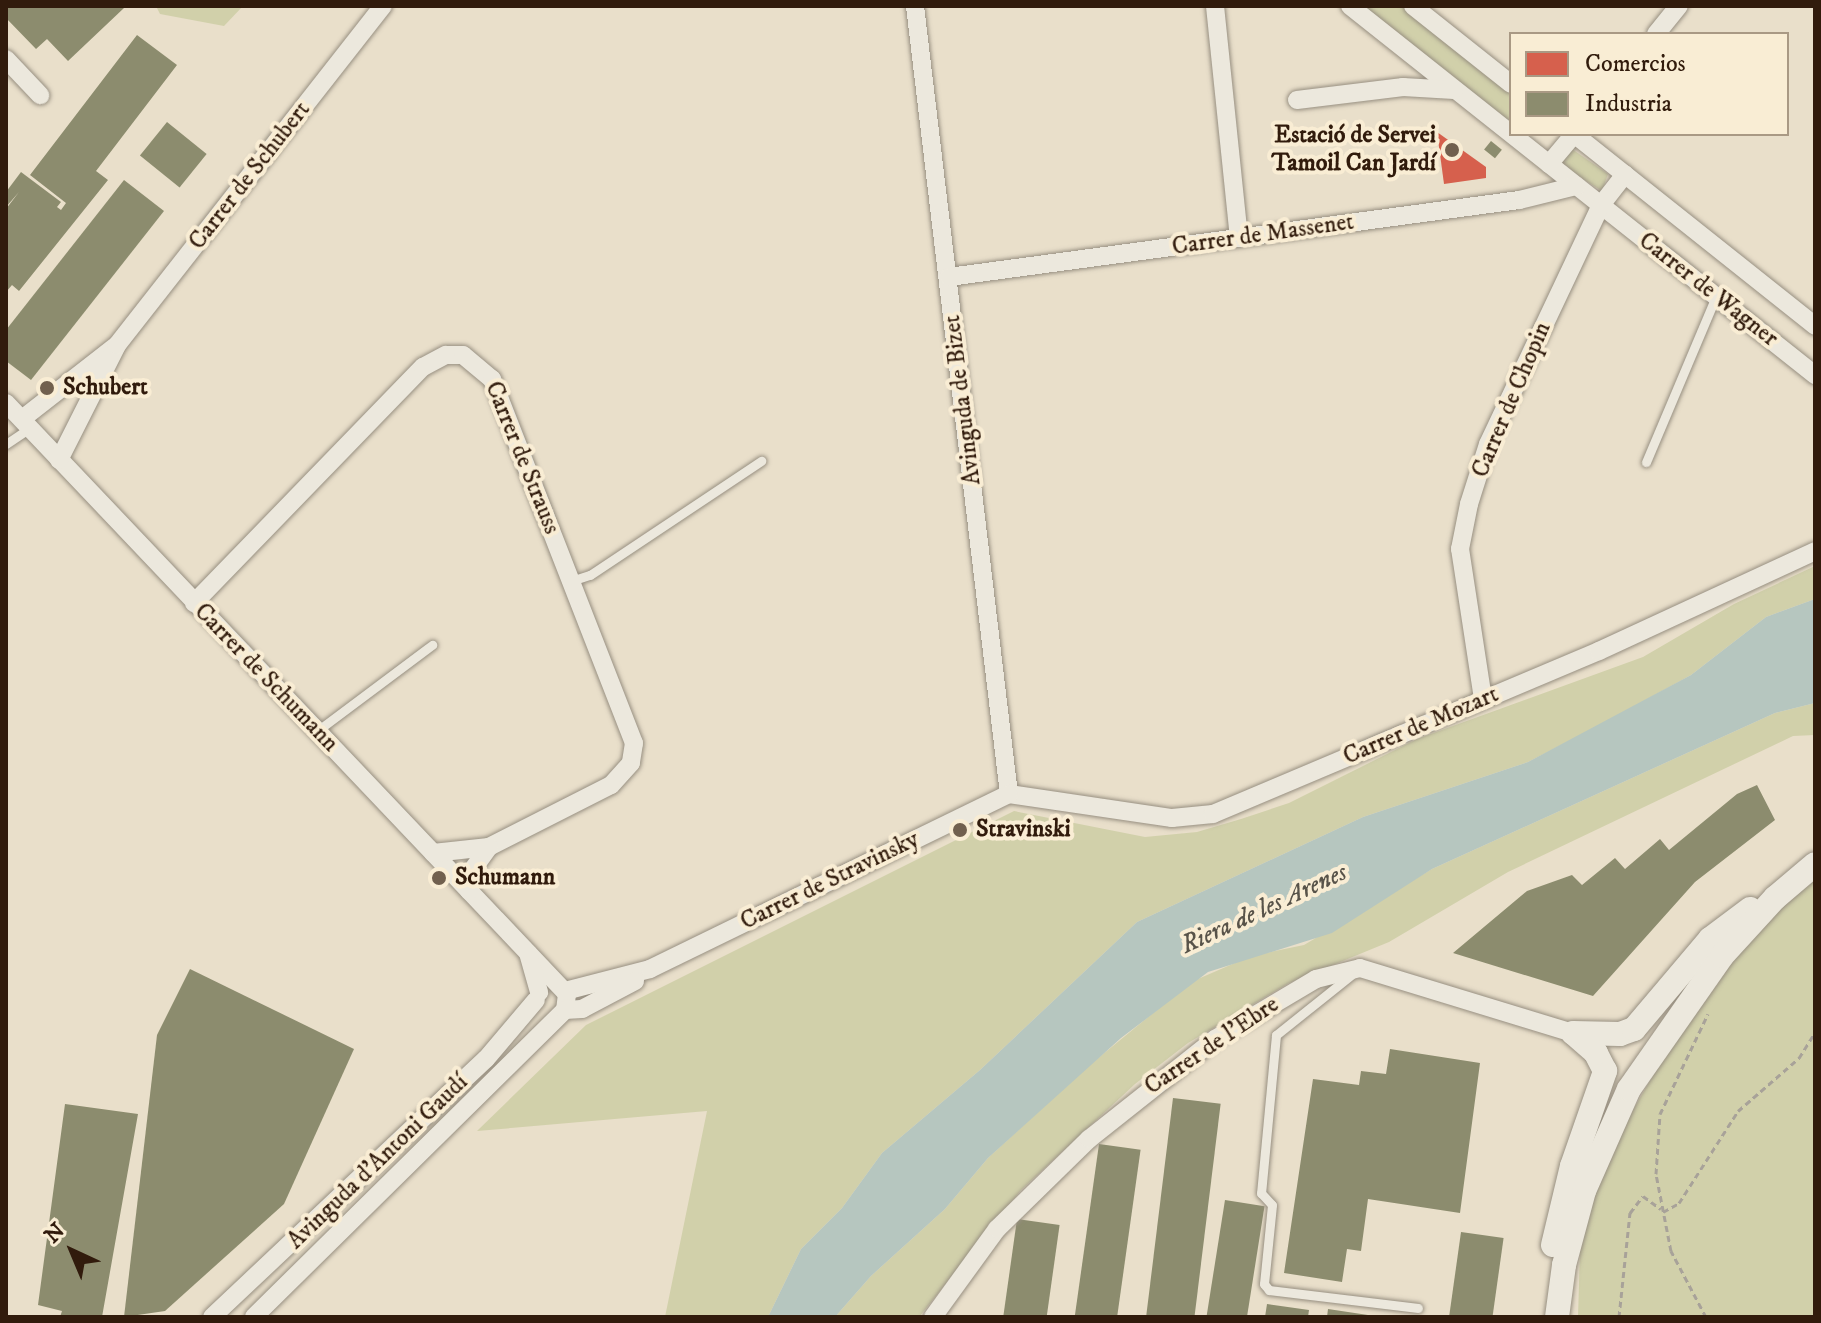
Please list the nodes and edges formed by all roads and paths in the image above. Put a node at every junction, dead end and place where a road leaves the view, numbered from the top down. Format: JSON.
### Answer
{"nodes":[{"id":1,"x":383,"y":6,"type":"edge"},
{"id":2,"x":915,"y":6,"type":"edge"},
{"id":3,"x":1215,"y":6,"type":"edge"},
{"id":4,"x":1350,"y":6,"type":"edge"},
{"id":5,"x":1413,"y":6,"type":"edge"},
{"id":6,"x":1679,"y":6,"type":"edge"},
{"id":7,"x":1658,"y":32,"type":"edge"},
{"id":8,"x":6,"y":59,"type":"edge"},
{"id":9,"x":1509,"y":82,"type":"edge"},
{"id":10,"x":1454,"y":90,"type":"junction"},
{"id":11,"x":40,"y":95,"type":"dead end"},
{"id":12,"x":1297,"y":100,"type":"dead end"},
{"id":13,"x":1509,"y":133,"type":"edge"},
{"id":14,"x":1513,"y":136,"type":"edge"},
{"id":15,"x":1572,"y":136,"type":"edge"},
{"id":16,"x":1577,"y":136,"type":"edge"},
{"id":17,"x":1549,"y":164,"type":"junction"},
{"id":18,"x":1625,"y":174,"type":"junction"},
{"id":19,"x":1576,"y":186,"type":"junction"},
{"id":20,"x":1601,"y":205,"type":"junction"},
{"id":21,"x":1239,"y":238,"type":"junction"},
{"id":22,"x":949,"y":277,"type":"junction"},
{"id":23,"x":1716,"y":296,"type":"junction"},
{"id":24,"x":1815,"y":326,"type":"edge"},
{"id":25,"x":117,"y":345,"type":"junction"},
{"id":26,"x":1815,"y":375,"type":"edge"},
{"id":27,"x":6,"y":403,"type":"edge"},
{"id":28,"x":26,"y":424,"type":"junction"},
{"id":29,"x":6,"y":444,"type":"edge"},
{"id":30,"x":59,"y":460,"type":"junction"},
{"id":31,"x":761,"y":461,"type":"dead end"},
{"id":32,"x":1646,"y":462,"type":"dead end"},
{"id":33,"x":1815,"y":551,"type":"edge"},
{"id":34,"x":571,"y":581,"type":"junction"},
{"id":35,"x":194,"y":603,"type":"junction"},
{"id":36,"x":432,"y":645,"type":"dead end"},
{"id":37,"x":1483,"y":699,"type":"junction"},
{"id":38,"x":317,"y":731,"type":"junction"},
{"id":39,"x":1009,"y":794,"type":"junction"},
{"id":40,"x":489,"y":847,"type":"junction"},
{"id":41,"x":433,"y":853,"type":"junction"},
{"id":42,"x":1815,"y":864,"type":"edge"},
{"id":43,"x":1792,"y":883,"type":"junction"},
{"id":44,"x":469,"y":891,"type":"junction"},
{"id":45,"x":528,"y":953,"type":"junction"},
{"id":46,"x":1360,"y":968,"type":"junction"},
{"id":47,"x":1694,"y":993,"type":"junction"},
{"id":48,"x":538,"y":996,"type":"junction"},
{"id":49,"x":563,"y":1000,"type":"junction"},
{"id":50,"x":1815,"y":1032,"type":"edge"},
{"id":51,"x":1573,"y":1033,"type":"junction"},
{"id":52,"x":1663,"y":1212,"type":"junction"},
{"id":53,"x":1418,"y":1308,"type":"dead end"},
{"id":54,"x":212,"y":1317,"type":"edge"},
{"id":55,"x":254,"y":1317,"type":"edge"},
{"id":56,"x":933,"y":1317,"type":"edge"},
{"id":57,"x":1545,"y":1317,"type":"edge"},
{"id":58,"x":1557,"y":1317,"type":"edge"},
{"id":59,"x":1619,"y":1317,"type":"edge"},
{"id":60,"x":1706,"y":1317,"type":"edge"}],
"edges":[{"from":1,"to":25,"type":"street","name":"Carrer de Schubert"},
{"from":2,"to":22,"type":"street","name":"Avinguda de Bizet"},
{"from":3,"to":21,"type":"street"},
{"from":4,"to":10,"type":"street","name":"Carrer de Wagner"},
{"from":5,"to":9,"type":"street"},
{"from":6,"to":7,"type":"street"},
{"from":8,"to":11,"type":"street"},
{"from":10,"to":12,"type":"street"},
{"from":10,"to":13,"type":"street","name":"Carrer de Wagner"},
{"from":14,"to":17,"type":"street","name":"Carrer de Wagner"},
{"from":15,"to":17,"type":"street","name":"Carrer de Wagner"},
{"from":16,"to":18,"type":"street","name":"Carrer de Wagner"},
{"from":17,"to":19,"type":"street","name":"Carrer de Wagner"},
{"from":18,"to":20,"type":"street"},
{"from":18,"to":24,"type":"street","name":"Carrer de Wagner"},
{"from":19,"to":20,"type":"street","name":"Carrer de Wagner"},
{"from":19,"to":21,"type":"street","name":"Carrer de Massenet"},
{"from":20,"to":23,"type":"street","name":"Carrer de Wagner"},
{"from":20,"to":37,"type":"street","name":"Carrer de Chopin"},
{"from":21,"to":22,"type":"street","name":"Carrer de Massenet"},
{"from":22,"to":39,"type":"street","name":"Avinguda de Bizet"},
{"from":23,"to":26,"type":"street","name":"Carrer de Wagner"},
{"from":23,"to":32,"type":"lane"},
{"from":25,"to":28,"type":"street","name":"Carrer de Schubert"},
{"from":25,"to":30,"type":"street","name":"Carrer de Schubert"},
{"from":27,"to":28,"type":"street","name":"Carrer de Schumann"},
{"from":28,"to":29,"type":"lane"},
{"from":28,"to":30,"type":"street","name":"Carrer de Schumann"},
{"from":30,"to":35,"type":"street","name":"Carrer de Schumann"},
{"from":31,"to":34,"type":"lane"},
{"from":33,"to":37,"type":"street","name":"Carrer de Mozart"},
{"from":34,"to":35,"type":"street","name":"Carrer de Strauss"},
{"from":34,"to":40,"type":"street","name":"Carrer de Strauss"},
{"from":35,"to":38,"type":"street","name":"Carrer de Schumann"},
{"from":36,"to":38,"type":"lane"},
{"from":37,"to":39,"type":"street","name":"Carrer de Mozart"},
{"from":38,"to":41,"type":"street","name":"Carrer de Schumann"},
{"from":39,"to":49,"type":"street","name":"Carrer de Stravinsky"},
{"from":40,"to":41,"type":"street","name":"Carrer de Strauss"},
{"from":40,"to":44,"type":"street"},
{"from":41,"to":44,"type":"street","name":"Carrer de Schumann"},
{"from":42,"to":43,"type":"main road"},
{"from":43,"to":47,"type":"main road"},
{"from":43,"to":51,"type":"main road"},
{"from":44,"to":45,"type":"street","name":"Carrer de Schumann"},
{"from":45,"to":48,"type":"street","name":"Carrer de Schumann"},
{"from":45,"to":49,"type":"street","name":"Carrer de Schumann"},
{"from":46,"to":51,"type":"street"},
{"from":46,"to":53,"type":"lane"},
{"from":46,"to":56,"type":"street","name":"Carrer de l'Ebre"},
{"from":47,"to":52,"type":"path"},
{"from":47,"to":58,"type":"main road"},
{"from":48,"to":49,"type":"street","name":"Carrer de Stravinsky"},
{"from":48,"to":49,"type":"street"},
{"from":48,"to":54,"type":"street","name":"Avinguda d'Antoni Gaudí"},
{"from":49,"to":55,"type":"street","name":"Avinguda d'Antoni Gaudí"},
{"from":50,"to":52,"type":"path"},
{"from":51,"to":57,"type":"main road"},
{"from":52,"to":59,"type":"path"},
{"from":52,"to":60,"type":"path"}]}
